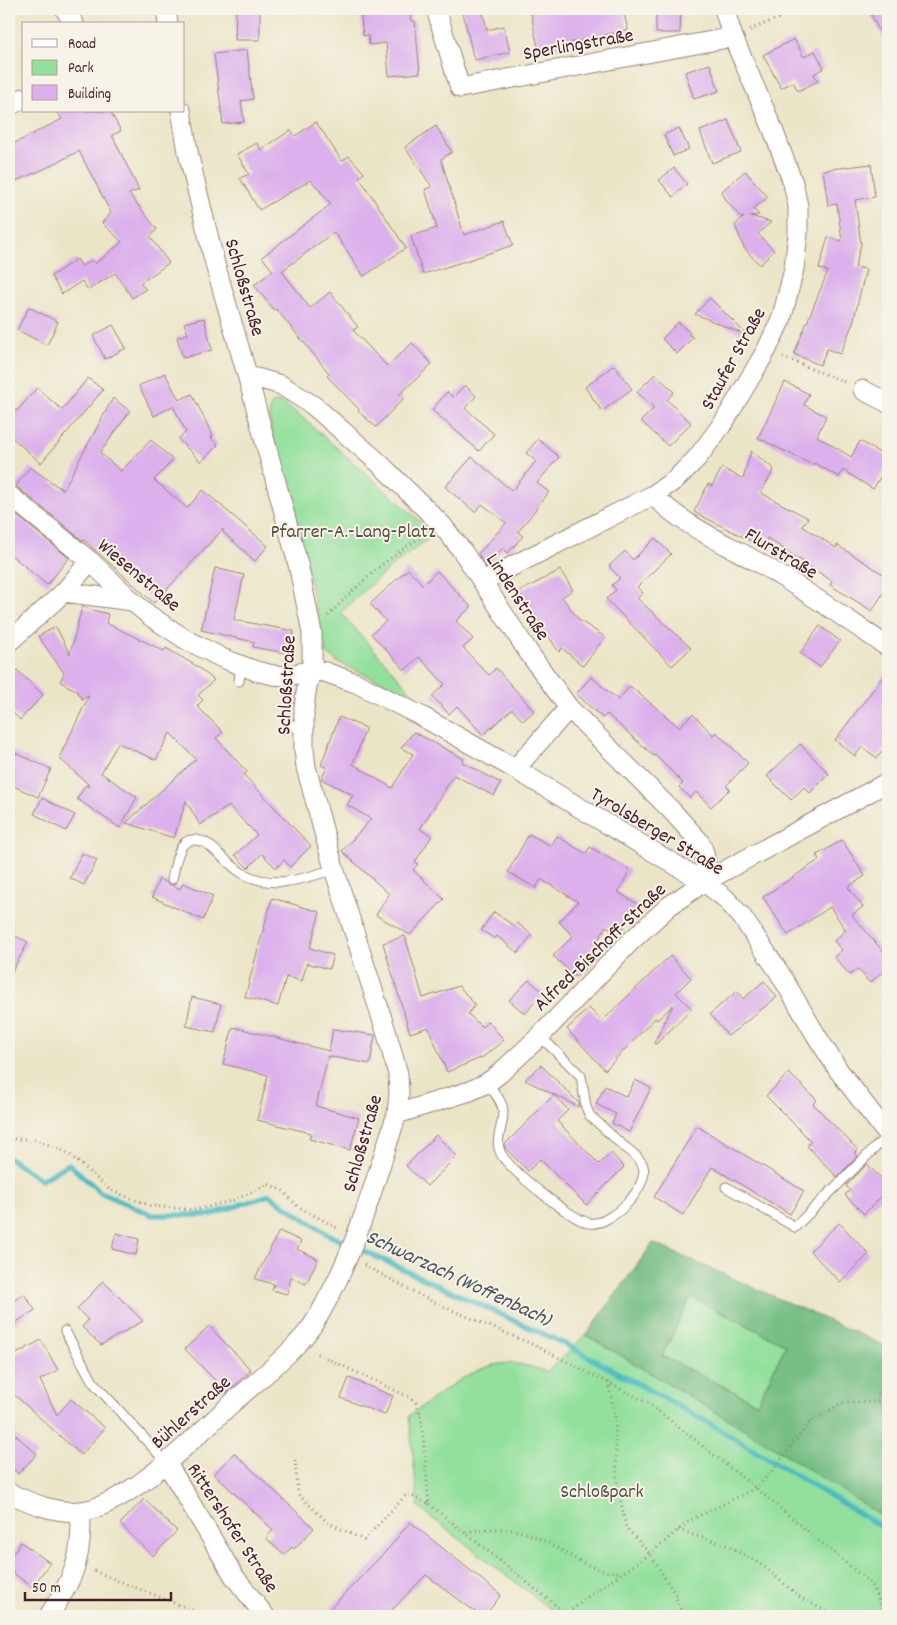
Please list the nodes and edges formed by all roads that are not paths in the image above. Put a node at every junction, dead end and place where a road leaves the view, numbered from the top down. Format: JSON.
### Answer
{"nodes":[{"id":1,"x":65,"y":9,"type":"edge"},
{"id":2,"x":166,"y":9,"type":"edge"},
{"id":3,"x":436,"y":9,"type":"edge"},
{"id":4,"x":724,"y":9,"type":"edge"},
{"id":5,"x":73,"y":22,"type":"edge"},
{"id":6,"x":168,"y":22,"type":"edge"},
{"id":7,"x":733,"y":37,"type":"junction"},
{"id":8,"x":22,"y":99,"type":"edge"},
{"id":9,"x":9,"y":106,"type":"edge"},
{"id":10,"x":181,"y":112,"type":"edge"},
{"id":11,"x":248,"y":378,"type":"junction"},
{"id":12,"x":863,"y":390,"type":"road end"},
{"id":13,"x":888,"y":403,"type":"edge"},
{"id":14,"x":9,"y":495,"type":"edge"},
{"id":15,"x":653,"y":495,"type":"junction"},
{"id":16,"x":90,"y":560,"type":"junction"},
{"id":17,"x":483,"y":581,"type":"junction"},
{"id":18,"x":64,"y":592,"type":"junction"},
{"id":19,"x":132,"y":601,"type":"junction"},
{"id":20,"x":9,"y":642,"type":"edge"},
{"id":21,"x":888,"y":647,"type":"edge"},
{"id":22,"x":312,"y":670,"type":"junction"},
{"id":23,"x":569,"y":708,"type":"junction"},
{"id":24,"x":287,"y":722,"type":"dead end"},
{"id":25,"x":304,"y":732,"type":"junction"},
{"id":26,"x":515,"y":769,"type":"junction"},
{"id":27,"x":888,"y":782,"type":"edge"},
{"id":28,"x":334,"y":869,"type":"junction"},
{"id":29,"x":172,"y":879,"type":"dead end"},
{"id":30,"x":704,"y":882,"type":"junction"},
{"id":31,"x":540,"y":1036,"type":"junction"},
{"id":32,"x":487,"y":1083,"type":"junction"},
{"id":33,"x":397,"y":1114,"type":"junction"},
{"id":34,"x":888,"y":1135,"type":"edge"},
{"id":35,"x":726,"y":1187,"type":"dead end"},
{"id":36,"x":348,"y":1256,"type":"joint"},
{"id":37,"x":65,"y":1331,"type":"dead end"},
{"id":38,"x":166,"y":1462,"type":"junction"},
{"id":39,"x":9,"y":1493,"type":"edge"},
{"id":40,"x":81,"y":1511,"type":"junction"},
{"id":41,"x":49,"y":1616,"type":"edge"},
{"id":42,"x":265,"y":1616,"type":"edge"}],
"edges":[{"from":1,"to":5,"type":"street"},
{"from":2,"to":6,"type":"street"},
{"from":3,"to":7,"type":"street","name":"Sperlingstraße"},
{"from":4,"to":7,"type":"street","name":"Staufer Straße"},
{"from":7,"to":15,"type":"street","name":"Staufer Straße"},
{"from":8,"to":9,"type":"street"},
{"from":10,"to":11,"type":"street","name":"Schloßstraße"},
{"from":11,"to":17,"type":"street","name":"Lindenstraße"},
{"from":11,"to":22,"type":"street","name":"Schloßstraße"},
{"from":12,"to":13,"type":"street"},
{"from":14,"to":16,"type":"street","name":"Wiesenstraße"},
{"from":15,"to":17,"type":"street","name":"Staufer Straße"},
{"from":15,"to":21,"type":"street","name":"Flurstraße"},
{"from":16,"to":18,"type":"street"},
{"from":16,"to":19,"type":"street","name":"Wiesenstraße"},
{"from":17,"to":23,"type":"street","name":"Lindenstraße"},
{"from":18,"to":19,"type":"street"},
{"from":18,"to":20,"type":"street"},
{"from":19,"to":22,"type":"street","name":"Wiesenstraße"},
{"from":22,"to":25,"type":"street","name":"Schloßstraße"},
{"from":22,"to":26,"type":"street","name":"Tyrolsberger Straße"},
{"from":23,"to":26,"type":"street"},
{"from":23,"to":30,"type":"street","name":"Lindenstraße"},
{"from":24,"to":25,"type":"lane"},
{"from":25,"to":28,"type":"street","name":"Schloßstraße"},
{"from":26,"to":30,"type":"street","name":"Tyrolsberger Straße"},
{"from":27,"to":30,"type":"street","name":"Alfred-Bischoff-Straße"},
{"from":28,"to":29,"type":"lane"},
{"from":28,"to":33,"type":"street","name":"Schloßstraße"},
{"from":30,"to":31,"type":"street","name":"Alfred-Bischoff-Straße"},
{"from":30,"to":34,"type":"street","name":"Tyrolsberger Straße"},
{"from":31,"to":32,"type":"street","name":"Alfred-Bischoff-Straße"},
{"from":31,"to":32,"type":"lane"},
{"from":32,"to":33,"type":"street","name":"Alfred-Bischoff-Straße"},
{"from":33,"to":36,"type":"street","name":"Schloßstraße"},
{"from":34,"to":35,"type":"lane"},
{"from":36,"to":38,"type":"street","name":"Bühlerstraße"},
{"from":37,"to":38,"type":"lane"},
{"from":38,"to":40,"type":"street","name":"Bühlerstraße"},
{"from":38,"to":42,"type":"street","name":"Rittershofer Straße"},
{"from":39,"to":40,"type":"street","name":"Bühlerstraße"},
{"from":40,"to":41,"type":"street"}]}
